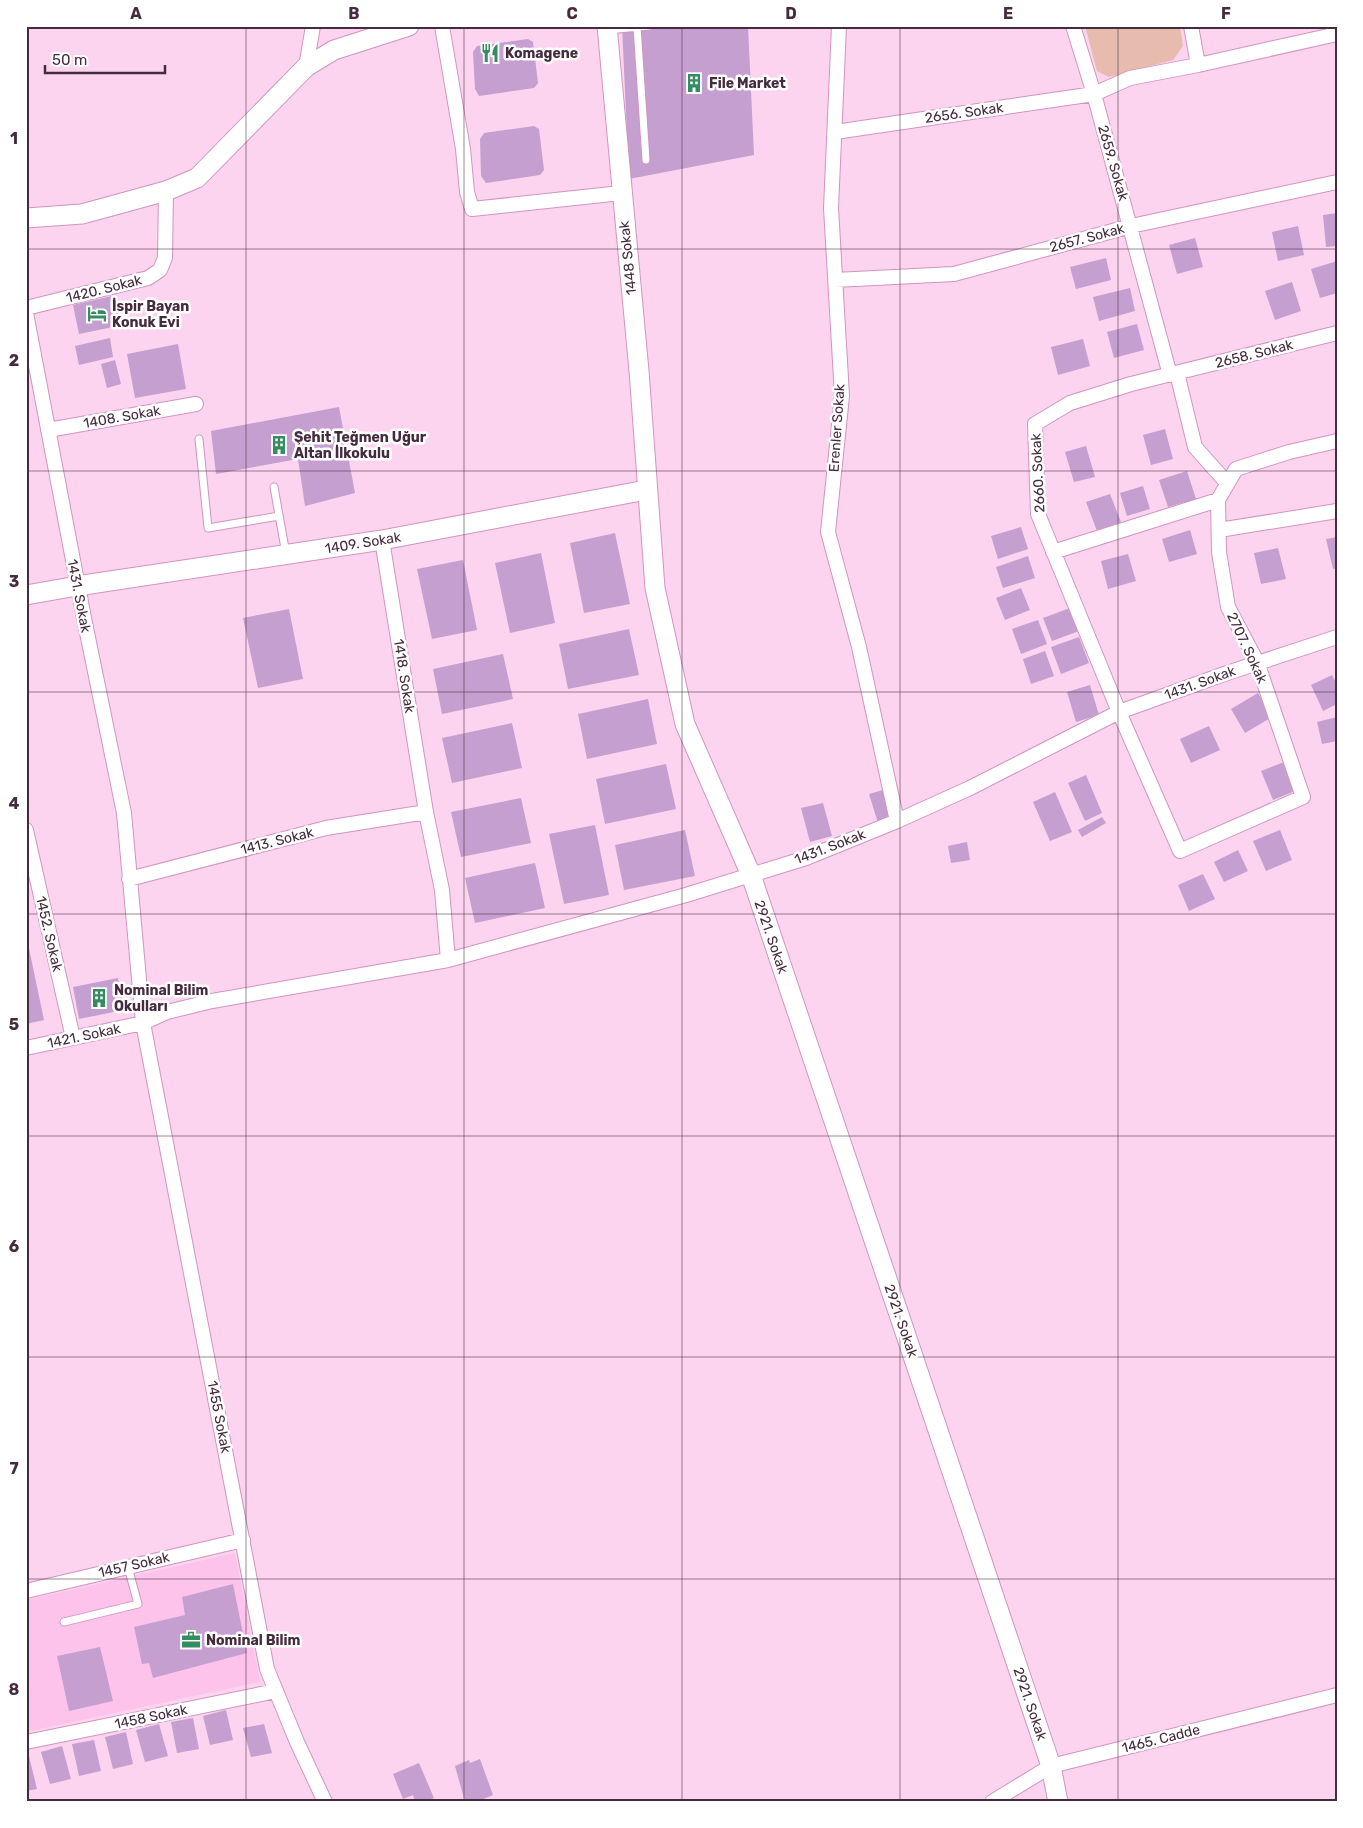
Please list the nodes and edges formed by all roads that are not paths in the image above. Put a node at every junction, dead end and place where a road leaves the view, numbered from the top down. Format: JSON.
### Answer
{"nodes":[{"id":1,"x":313,"y":26,"type":"edge"},
{"id":2,"x":409,"y":26,"type":"edge"},
{"id":3,"x":442,"y":26,"type":"edge"},
{"id":4,"x":649,"y":26,"type":"edge"},
{"id":5,"x":840,"y":26,"type":"edge"},
{"id":6,"x":1073,"y":26,"type":"edge"},
{"id":7,"x":1191,"y":26,"type":"edge"},
{"id":8,"x":637,"y":27,"type":"edge"},
{"id":9,"x":607,"y":28,"type":"edge"},
{"id":10,"x":1337,"y":34,"type":"edge"},
{"id":11,"x":1198,"y":65,"type":"junction"},
{"id":12,"x":306,"y":67,"type":"junction"},
{"id":13,"x":1094,"y":94,"type":"junction"},
{"id":14,"x":835,"y":132,"type":"junction"},
{"id":15,"x":646,"y":160,"type":"dead end"},
{"id":16,"x":1337,"y":182,"type":"edge"},
{"id":17,"x":166,"y":191,"type":"junction"},
{"id":18,"x":621,"y":193,"type":"junction"},
{"id":19,"x":26,"y":218,"type":"edge"},
{"id":20,"x":1130,"y":226,"type":"junction"},
{"id":21,"x":835,"y":280,"type":"junction"},
{"id":22,"x":26,"y":308,"type":"edge"},
{"id":23,"x":26,"y":313,"type":"edge"},
{"id":24,"x":1337,"y":333,"type":"edge"},
{"id":25,"x":1174,"y":374,"type":"junction"},
{"id":26,"x":196,"y":404,"type":"dead end"},
{"id":27,"x":48,"y":430,"type":"junction"},
{"id":28,"x":199,"y":439,"type":"dead end"},
{"id":29,"x":1337,"y":441,"type":"edge"},
{"id":30,"x":1227,"y":483,"type":"junction"},
{"id":31,"x":274,"y":487,"type":"dead end"},
{"id":32,"x":646,"y":490,"type":"junction"},
{"id":33,"x":1218,"y":500,"type":"junction"},
{"id":34,"x":1337,"y":511,"type":"edge"},
{"id":35,"x":279,"y":516,"type":"junction"},
{"id":36,"x":1219,"y":530,"type":"junction"},
{"id":37,"x":382,"y":540,"type":"junction"},
{"id":38,"x":1053,"y":552,"type":"junction"},
{"id":39,"x":286,"y":555,"type":"junction"},
{"id":40,"x":77,"y":586,"type":"junction"},
{"id":41,"x":26,"y":596,"type":"edge"},
{"id":42,"x":1337,"y":637,"type":"edge"},
{"id":43,"x":1257,"y":662,"type":"junction"},
{"id":44,"x":1119,"y":712,"type":"junction"},
{"id":45,"x":426,"y":812,"type":"junction"},
{"id":46,"x":897,"y":821,"type":"junction"},
{"id":47,"x":26,"y":830,"type":"edge"},
{"id":48,"x":1180,"y":851,"type":"joint"},
{"id":49,"x":751,"y":875,"type":"junction"},
{"id":50,"x":129,"y":878,"type":"junction"},
{"id":51,"x":448,"y":960,"type":"junction"},
{"id":52,"x":142,"y":1024,"type":"junction"},
{"id":53,"x":73,"y":1038,"type":"junction"},
{"id":54,"x":26,"y":1048,"type":"edge"},
{"id":55,"x":242,"y":1540,"type":"junction"},
{"id":56,"x":128,"y":1567,"type":"junction"},
{"id":57,"x":26,"y":1590,"type":"edge"},
{"id":58,"x":64,"y":1622,"type":"dead end"},
{"id":59,"x":276,"y":1691,"type":"junction"},
{"id":60,"x":1337,"y":1695,"type":"edge"},
{"id":61,"x":26,"y":1742,"type":"edge"},
{"id":62,"x":1051,"y":1766,"type":"junction"},
{"id":63,"x":325,"y":1802,"type":"edge"},
{"id":64,"x":992,"y":1802,"type":"edge"},
{"id":65,"x":1058,"y":1802,"type":"edge"}],
"edges":[{"from":1,"to":12,"type":"street"},
{"from":2,"to":12,"type":"street"},
{"from":3,"to":18,"type":"street"},
{"from":4,"to":8,"type":"lane"},
{"from":5,"to":14,"type":"street","name":"Erenler Sokak"},
{"from":6,"to":13,"type":"street","name":"2659. Sokak"},
{"from":7,"to":11,"type":"street"},
{"from":8,"to":9,"type":"lane"},
{"from":8,"to":15,"type":"lane"},
{"from":9,"to":18,"type":"street","name":"1448 Sokak"},
{"from":10,"to":11,"type":"street"},
{"from":11,"to":13,"type":"street"},
{"from":12,"to":17,"type":"street"},
{"from":13,"to":14,"type":"street","name":"2656. Sokak"},
{"from":13,"to":20,"type":"street","name":"2659. Sokak"},
{"from":14,"to":21,"type":"street","name":"Erenler Sokak"},
{"from":16,"to":20,"type":"street","name":"2657. Sokak"},
{"from":17,"to":19,"type":"street"},
{"from":17,"to":22,"type":"street","name":"1420. Sokak"},
{"from":18,"to":32,"type":"street","name":"1448 Sokak"},
{"from":20,"to":21,"type":"street","name":"2657. Sokak"},
{"from":20,"to":25,"type":"street","name":"2659. Sokak"},
{"from":21,"to":46,"type":"street","name":"Erenler Sokak"},
{"from":23,"to":27,"type":"street","name":"1431. Sokak"},
{"from":24,"to":25,"type":"street","name":"2658. Sokak"},
{"from":25,"to":30,"type":"street","name":"2659. Sokak"},
{"from":25,"to":38,"type":"street","name":"2660. Sokak"},
{"from":26,"to":27,"type":"street","name":"1408. Sokak"},
{"from":27,"to":40,"type":"street","name":"1431. Sokak"},
{"from":28,"to":35,"type":"lane"},
{"from":29,"to":30,"type":"street","name":"2707. Sokak"},
{"from":30,"to":33,"type":"street","name":"2707. Sokak"},
{"from":31,"to":35,"type":"lane"},
{"from":32,"to":37,"type":"street","name":"1409. Sokak"},
{"from":32,"to":49,"type":"street","name":"1448 Sokak"},
{"from":33,"to":36,"type":"street","name":"2707. Sokak"},
{"from":33,"to":38,"type":"street"},
{"from":34,"to":36,"type":"street"},
{"from":35,"to":39,"type":"lane"},
{"from":36,"to":43,"type":"street","name":"2707. Sokak"},
{"from":37,"to":39,"type":"street","name":"1409. Sokak"},
{"from":37,"to":45,"type":"street","name":"1418. Sokak"},
{"from":38,"to":44,"type":"street","name":"2660. Sokak"},
{"from":39,"to":40,"type":"street","name":"1409. Sokak"},
{"from":40,"to":41,"type":"street"},
{"from":40,"to":50,"type":"street","name":"1431. Sokak"},
{"from":42,"to":43,"type":"street","name":"1431. Sokak"},
{"from":43,"to":44,"type":"street","name":"1431. Sokak"},
{"from":43,"to":48,"type":"street","name":"2707. Sokak"},
{"from":44,"to":46,"type":"street","name":"1431. Sokak"},
{"from":44,"to":48,"type":"street","name":"2660. Sokak"},
{"from":45,"to":50,"type":"street","name":"1413. Sokak"},
{"from":45,"to":51,"type":"street"},
{"from":46,"to":49,"type":"street","name":"1431. Sokak"},
{"from":47,"to":53,"type":"street","name":"1452. Sokak"},
{"from":49,"to":51,"type":"street","name":"1431. Sokak"},
{"from":49,"to":62,"type":"street","name":"2921. Sokak"},
{"from":50,"to":52,"type":"street","name":"1431. Sokak"},
{"from":51,"to":52,"type":"street","name":"1421. Sokak"},
{"from":52,"to":53,"type":"street","name":"1421. Sokak"},
{"from":52,"to":55,"type":"street","name":"1455 Sokak"},
{"from":53,"to":54,"type":"street","name":"1421. Sokak"},
{"from":55,"to":56,"type":"street","name":"1457 Sokak"},
{"from":55,"to":59,"type":"street","name":"1455 Sokak"},
{"from":56,"to":57,"type":"street","name":"1457 Sokak"},
{"from":56,"to":58,"type":"lane"},
{"from":59,"to":61,"type":"street","name":"1458 Sokak"},
{"from":59,"to":63,"type":"street","name":"1455 Sokak"},
{"from":60,"to":62,"type":"street","name":"1465. Cadde"},
{"from":62,"to":64,"type":"street","name":"1465. Cadde"},
{"from":62,"to":65,"type":"street","name":"2921. Sokak"}]}
